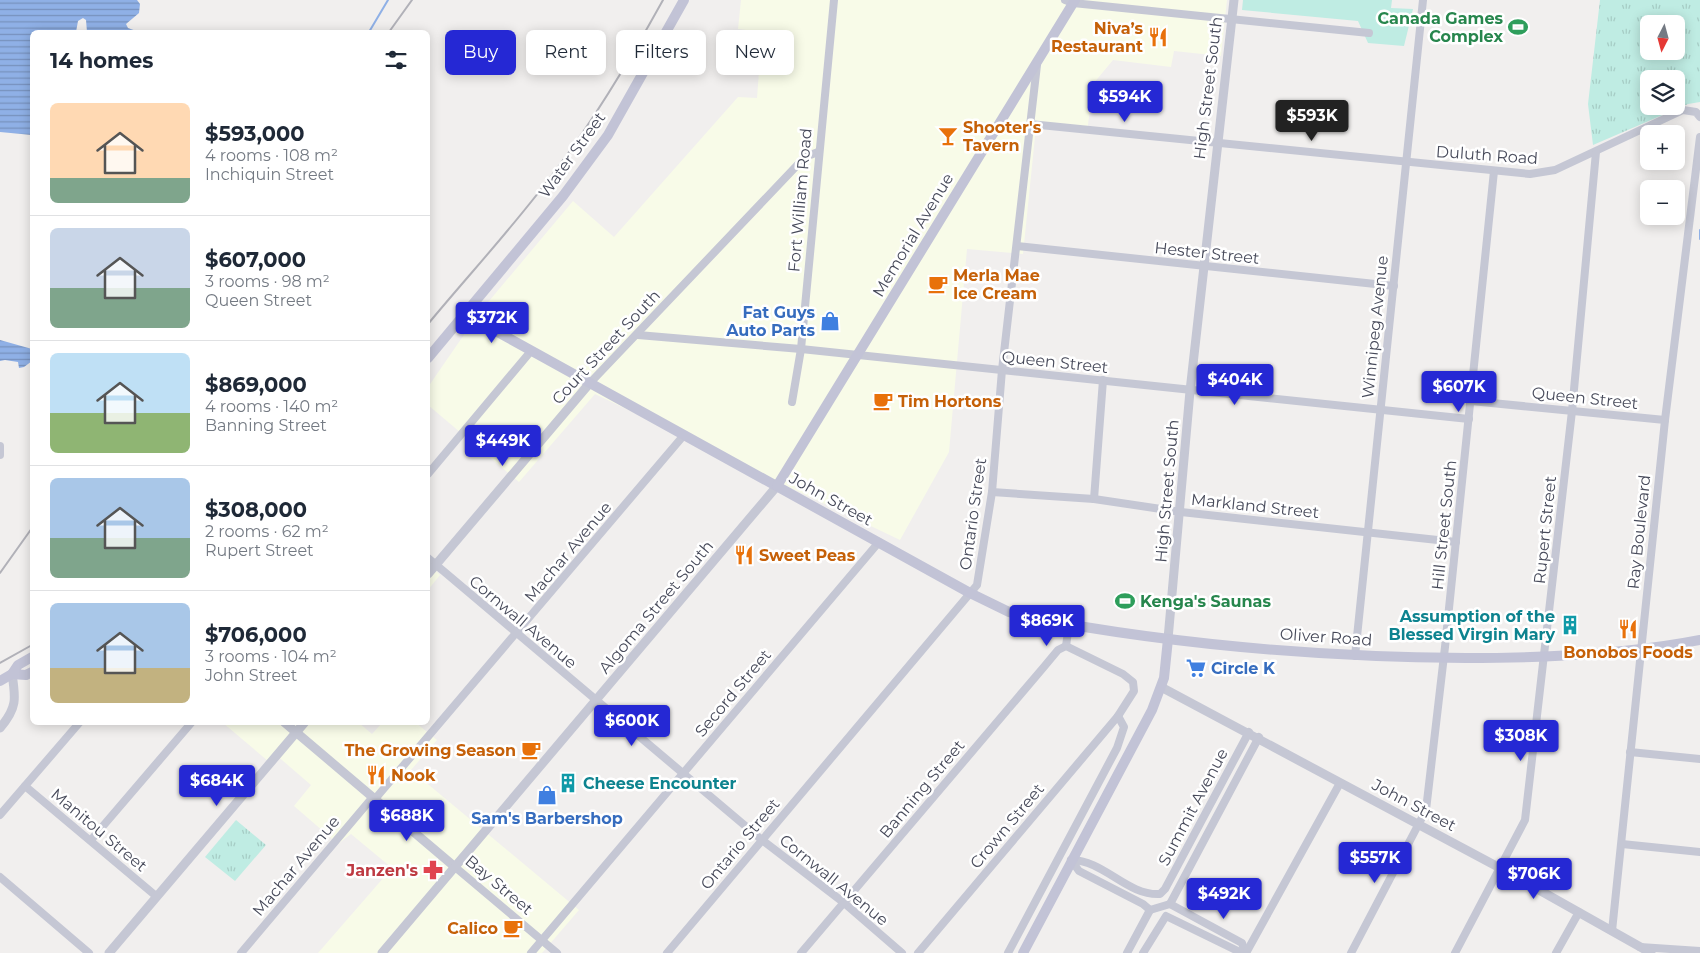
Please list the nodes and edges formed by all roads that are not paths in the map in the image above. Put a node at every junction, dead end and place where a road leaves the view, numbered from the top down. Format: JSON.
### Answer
{"nodes":[{"id":1,"x":684,"y":0,"type":"edge"},
{"id":2,"x":834,"y":0,"type":"edge"},
{"id":3,"x":1234,"y":0,"type":"edge"},
{"id":4,"x":1423,"y":0,"type":"edge"},
{"id":5,"x":1071,"y":1,"type":"edge"},
{"id":6,"x":1231,"y":18,"type":"junction"},
{"id":7,"x":1369,"y":33,"type":"dead end"},
{"id":8,"x":1037,"y":58,"type":"junction"},
{"id":9,"x":1700,"y":117,"type":"edge"},
{"id":10,"x":1030,"y":124,"type":"junction"},
{"id":11,"x":1700,"y":137,"type":"edge"},
{"id":12,"x":1217,"y":143,"type":"junction"},
{"id":13,"x":818,"y":152,"type":"junction"},
{"id":14,"x":1596,"y":152,"type":"junction"},
{"id":15,"x":1406,"y":162,"type":"junction"},
{"id":16,"x":1494,"y":171,"type":"junction"},
{"id":17,"x":1017,"y":246,"type":"junction"},
{"id":18,"x":1203,"y":266,"type":"junction"},
{"id":19,"x":1394,"y":286,"type":"junction"},
{"id":20,"x":465,"y":314,"type":"junction"},
{"id":21,"x":638,"y":335,"type":"junction"},
{"id":22,"x":800,"y":349,"type":"junction"},
{"id":23,"x":531,"y":352,"type":"junction"},
{"id":24,"x":430,"y":356,"type":"edge"},
{"id":25,"x":858,"y":356,"type":"junction"},
{"id":26,"x":1002,"y":370,"type":"junction"},
{"id":27,"x":1103,"y":380,"type":"junction"},
{"id":28,"x":589,"y":384,"type":"junction"},
{"id":29,"x":1190,"y":391,"type":"junction"},
{"id":30,"x":1471,"y":401,"type":"junction"},
{"id":31,"x":792,"y":402,"type":"dead end"},
{"id":32,"x":1380,"y":409,"type":"junction"},
{"id":33,"x":1572,"y":411,"type":"junction"},
{"id":34,"x":1469,"y":419,"type":"junction"},
{"id":35,"x":1665,"y":420,"type":"junction"},
{"id":36,"x":684,"y":435,"type":"junction"},
{"id":37,"x":0,"y":446,"type":"edge"},
{"id":38,"x":0,"y":455,"type":"edge"},
{"id":39,"x":430,"y":472,"type":"edge"},
{"id":40,"x":777,"y":486,"type":"junction"},
{"id":41,"x":992,"y":492,"type":"junction"},
{"id":42,"x":1094,"y":499,"type":"junction"},
{"id":43,"x":1181,"y":512,"type":"junction"},
{"id":44,"x":1368,"y":532,"type":"junction"},
{"id":45,"x":879,"y":542,"type":"junction"},
{"id":46,"x":1456,"y":542,"type":"junction"},
{"id":47,"x":430,"y":560,"type":"edge"},
{"id":48,"x":435,"y":565,"type":"junction"},
{"id":49,"x":430,"y":571,"type":"edge"},
{"id":50,"x":970,"y":593,"type":"junction"},
{"id":51,"x":1070,"y":625,"type":"junction"},
{"id":52,"x":517,"y":634,"type":"junction"},
{"id":53,"x":1168,"y":639,"type":"junction"},
{"id":54,"x":1700,"y":640,"type":"edge"},
{"id":55,"x":1066,"y":646,"type":"junction"},
{"id":56,"x":1640,"y":648,"type":"junction"},
{"id":57,"x":1356,"y":656,"type":"junction"},
{"id":58,"x":30,"y":658,"type":"edge"},
{"id":59,"x":1444,"y":658,"type":"junction"},
{"id":60,"x":1545,"y":658,"type":"junction"},
{"id":61,"x":30,"y":673,"type":"edge"},
{"id":62,"x":12,"y":674,"type":"junction"},
{"id":63,"x":0,"y":681,"type":"edge"},
{"id":64,"x":1161,"y":687,"type":"junction"},
{"id":65,"x":596,"y":702,"type":"junction"},
{"id":66,"x":1118,"y":716,"type":"junction"},
{"id":67,"x":77,"y":725,"type":"edge"},
{"id":68,"x":189,"y":725,"type":"edge"},
{"id":69,"x":288,"y":725,"type":"edge"},
{"id":70,"x":303,"y":725,"type":"edge"},
{"id":71,"x":0,"y":728,"type":"edge"},
{"id":72,"x":1249,"y":732,"type":"junction"},
{"id":73,"x":297,"y":733,"type":"junction"},
{"id":74,"x":1259,"y":737,"type":"junction"},
{"id":75,"x":1630,"y":752,"type":"junction"},
{"id":76,"x":1700,"y":759,"type":"edge"},
{"id":77,"x":683,"y":774,"type":"junction"},
{"id":78,"x":1340,"y":783,"type":"junction"},
{"id":79,"x":25,"y":786,"type":"junction"},
{"id":80,"x":373,"y":798,"type":"junction"},
{"id":81,"x":0,"y":815,"type":"edge"},
{"id":82,"x":1419,"y":825,"type":"junction"},
{"id":83,"x":90,"y":840,"type":"junction"},
{"id":84,"x":762,"y":840,"type":"junction"},
{"id":85,"x":1622,"y":844,"type":"junction"},
{"id":86,"x":1700,"y":852,"type":"edge"},
{"id":87,"x":1071,"y":860,"type":"junction"},
{"id":88,"x":455,"y":867,"type":"junction"},
{"id":89,"x":1500,"y":868,"type":"junction"},
{"id":90,"x":0,"y":877,"type":"edge"},
{"id":91,"x":156,"y":896,"type":"junction"},
{"id":92,"x":843,"y":902,"type":"junction"},
{"id":93,"x":1174,"y":906,"type":"junction"},
{"id":94,"x":1150,"y":910,"type":"junction"},
{"id":95,"x":1579,"y":912,"type":"junction"},
{"id":96,"x":1612,"y":931,"type":"junction"},
{"id":97,"x":542,"y":940,"type":"junction"},
{"id":98,"x":1640,"y":947,"type":"junction"},
{"id":99,"x":1700,"y":951,"type":"edge"},
{"id":100,"x":89,"y":953,"type":"edge"},
{"id":101,"x":109,"y":953,"type":"edge"},
{"id":102,"x":241,"y":953,"type":"edge"},
{"id":103,"x":382,"y":953,"type":"edge"},
{"id":104,"x":531,"y":953,"type":"edge"},
{"id":105,"x":557,"y":953,"type":"edge"},
{"id":106,"x":667,"y":953,"type":"edge"},
{"id":107,"x":801,"y":953,"type":"edge"},
{"id":108,"x":902,"y":953,"type":"edge"},
{"id":109,"x":918,"y":953,"type":"edge"},
{"id":110,"x":1008,"y":953,"type":"edge"},
{"id":111,"x":1023,"y":953,"type":"edge"},
{"id":112,"x":1127,"y":953,"type":"edge"},
{"id":113,"x":1143,"y":953,"type":"edge"},
{"id":114,"x":1245,"y":953,"type":"edge"},
{"id":115,"x":1351,"y":953,"type":"edge"},
{"id":116,"x":1455,"y":953,"type":"edge"},
{"id":117,"x":1556,"y":953,"type":"edge"},
{"id":118,"x":1651,"y":953,"type":"edge"}],
"edges":[{"from":1,"to":20,"type":"main road","name":"Water Street"},
{"from":2,"to":13,"type":"street","name":"Fort William Road"},
{"from":3,"to":6,"type":"street","name":"High Street South"},
{"from":4,"to":15,"type":"street","name":"Winnipeg Avenue"},
{"from":5,"to":6,"type":"street"},
{"from":5,"to":8,"type":"main road","name":"Memorial Avenue"},
{"from":6,"to":7,"type":"street"},
{"from":6,"to":12,"type":"street","name":"High Street South"},
{"from":8,"to":10,"type":"street","name":"Ontario Street"},
{"from":8,"to":25,"type":"main road","name":"Memorial Avenue"},
{"from":9,"to":14,"type":"street","name":"Duluth Road"},
{"from":10,"to":12,"type":"street","name":"Duluth Road"},
{"from":10,"to":17,"type":"street","name":"Ontario Street"},
{"from":11,"to":35,"type":"street","name":"Ray Boulevard"},
{"from":12,"to":15,"type":"street","name":"Duluth Road"},
{"from":12,"to":18,"type":"street","name":"High Street South"},
{"from":13,"to":21,"type":"street","name":"Court Street South"},
{"from":13,"to":22,"type":"street","name":"Fort William Road"},
{"from":14,"to":16,"type":"street","name":"Duluth Road"},
{"from":14,"to":33,"type":"street","name":"Rupert Street"},
{"from":15,"to":16,"type":"street","name":"Duluth Road"},
{"from":15,"to":19,"type":"street","name":"Winnipeg Avenue"},
{"from":16,"to":30,"type":"street","name":"Hill Street South"},
{"from":17,"to":18,"type":"street","name":"Hester Street"},
{"from":17,"to":26,"type":"street","name":"Ontario Street"},
{"from":18,"to":19,"type":"street","name":"Hester Street"},
{"from":18,"to":29,"type":"street","name":"High Street South"},
{"from":19,"to":32,"type":"street","name":"Winnipeg Avenue"},
{"from":20,"to":23,"type":"main road","name":"John Street"},
{"from":20,"to":24,"type":"main road","name":"Water Street"},
{"from":21,"to":22,"type":"street","name":"Queen Street"},
{"from":21,"to":28,"type":"street","name":"Court Street South"},
{"from":22,"to":25,"type":"street","name":"Queen Street"},
{"from":22,"to":31,"type":"street","name":"Fort William Road"},
{"from":23,"to":28,"type":"main road","name":"John Street"},
{"from":23,"to":39,"type":"street"},
{"from":25,"to":26,"type":"street","name":"Queen Street"},
{"from":25,"to":40,"type":"main road","name":"Memorial Avenue"},
{"from":26,"to":27,"type":"street","name":"Queen Street"},
{"from":26,"to":41,"type":"street","name":"Ontario Street"},
{"from":27,"to":29,"type":"street","name":"Queen Street"},
{"from":27,"to":42,"type":"street"},
{"from":28,"to":36,"type":"main road","name":"John Street"},
{"from":28,"to":48,"type":"street","name":"Court Street South"},
{"from":29,"to":32,"type":"street","name":"Queen Street"},
{"from":29,"to":43,"type":"street","name":"High Street South"},
{"from":30,"to":33,"type":"street","name":"Queen Street"},
{"from":30,"to":34,"type":"street","name":"Hill Street South"},
{"from":32,"to":34,"type":"street","name":"Queen Street"},
{"from":32,"to":44,"type":"street","name":"Winnipeg Avenue"},
{"from":33,"to":35,"type":"street","name":"Queen Street"},
{"from":33,"to":60,"type":"street","name":"Rupert Street"},
{"from":34,"to":46,"type":"street","name":"Hill Street South"},
{"from":35,"to":56,"type":"street","name":"Ray Boulevard"},
{"from":36,"to":40,"type":"main road","name":"John Street"},
{"from":36,"to":52,"type":"street","name":"Machar Avenue"},
{"from":37,"to":38,"type":"street"},
{"from":40,"to":45,"type":"main road","name":"John Street"},
{"from":40,"to":65,"type":"street","name":"Algoma Street South"},
{"from":41,"to":42,"type":"street","name":"Markland Street"},
{"from":41,"to":50,"type":"street","name":"Ontario Street"},
{"from":42,"to":43,"type":"street","name":"Markland Street"},
{"from":43,"to":44,"type":"street","name":"Markland Street"},
{"from":43,"to":53,"type":"street","name":"High Street South"},
{"from":44,"to":46,"type":"street","name":"Markland Street"},
{"from":44,"to":57,"type":"street","name":"Winnipeg Avenue"},
{"from":45,"to":50,"type":"main road","name":"John Street"},
{"from":45,"to":77,"type":"street","name":"Secord Street"},
{"from":46,"to":59,"type":"street","name":"Hill Street South"},
{"from":47,"to":48,"type":"street","name":"Cornwall Avenue"},
{"from":48,"to":49,"type":"street","name":"Court Street South"},
{"from":48,"to":52,"type":"street","name":"Cornwall Avenue"},
{"from":50,"to":51,"type":"main road","name":"John Street"},
{"from":50,"to":84,"type":"street","name":"Ontario Street"},
{"from":51,"to":53,"type":"main road","name":"Oliver Road"},
{"from":51,"to":55,"type":"street"},
{"from":52,"to":65,"type":"street","name":"Cornwall Avenue"},
{"from":52,"to":80,"type":"street","name":"Machar Avenue"},
{"from":53,"to":57,"type":"main road","name":"Oliver Road"},
{"from":53,"to":64,"type":"main road","name":"High Street South"},
{"from":54,"to":56,"type":"main road","name":"Oliver Road"},
{"from":55,"to":66,"type":"street"},
{"from":55,"to":92,"type":"street","name":"Banning Street"},
{"from":56,"to":60,"type":"main road","name":"Oliver Road"},
{"from":56,"to":75,"type":"street","name":"Ray Boulevard"},
{"from":57,"to":59,"type":"main road","name":"Oliver Road"},
{"from":58,"to":62,"type":"main road"},
{"from":59,"to":60,"type":"main road","name":"Oliver Road"},
{"from":59,"to":82,"type":"street","name":"Hill Street South"},
{"from":60,"to":89,"type":"street","name":"Rupert Street"},
{"from":61,"to":62,"type":"main road"},
{"from":62,"to":63,"type":"main road"},
{"from":62,"to":71,"type":"street"},
{"from":64,"to":72,"type":"street","name":"John Street"},
{"from":64,"to":87,"type":"main road","name":"High Street South"},
{"from":65,"to":77,"type":"street","name":"Cornwall Avenue"},
{"from":65,"to":88,"type":"street","name":"Algoma Street South"},
{"from":66,"to":109,"type":"street","name":"Crown Street"},
{"from":66,"to":110,"type":"street"},
{"from":67,"to":79,"type":"street"},
{"from":68,"to":83,"type":"street"},
{"from":69,"to":73,"type":"street","name":"Bay Street"},
{"from":70,"to":73,"type":"street"},
{"from":72,"to":74,"type":"street","name":"John Street"},
{"from":72,"to":87,"type":"street","name":"Summit Avenue"},
{"from":73,"to":80,"type":"street","name":"Bay Street"},
{"from":73,"to":91,"type":"street"},
{"from":74,"to":78,"type":"street","name":"John Street"},
{"from":74,"to":93,"type":"street","name":"Summit Avenue"},
{"from":75,"to":76,"type":"street"},
{"from":75,"to":85,"type":"street","name":"Ray Boulevard"},
{"from":77,"to":84,"type":"street","name":"Cornwall Avenue"},
{"from":77,"to":97,"type":"street","name":"Secord Street"},
{"from":78,"to":82,"type":"street","name":"John Street"},
{"from":78,"to":114,"type":"street"},
{"from":79,"to":81,"type":"street"},
{"from":79,"to":83,"type":"street","name":"Manitou Street"},
{"from":80,"to":88,"type":"street","name":"Bay Street"},
{"from":80,"to":102,"type":"street","name":"Machar Avenue"},
{"from":82,"to":89,"type":"street","name":"John Street"},
{"from":82,"to":115,"type":"street","name":"Hill Street South"},
{"from":83,"to":91,"type":"street","name":"Manitou Street"},
{"from":84,"to":92,"type":"street","name":"Cornwall Avenue"},
{"from":84,"to":106,"type":"street","name":"Ontario Street"},
{"from":85,"to":86,"type":"street"},
{"from":85,"to":96,"type":"street","name":"Ray Boulevard"},
{"from":87,"to":94,"type":"street"},
{"from":87,"to":111,"type":"main road","name":"High Street South"},
{"from":88,"to":97,"type":"street","name":"Bay Street"},
{"from":88,"to":103,"type":"street","name":"Algoma Street South"},
{"from":89,"to":95,"type":"street","name":"John Street"},
{"from":89,"to":116,"type":"street","name":"Rupert Street"},
{"from":90,"to":100,"type":"street"},
{"from":91,"to":101,"type":"street"},
{"from":92,"to":107,"type":"street","name":"Banning Street"},
{"from":92,"to":108,"type":"street","name":"Cornwall Avenue"},
{"from":93,"to":94,"type":"street"},
{"from":93,"to":114,"type":"street"},
{"from":94,"to":112,"type":"street"},
{"from":95,"to":96,"type":"street","name":"John Street"},
{"from":95,"to":117,"type":"street"},
{"from":96,"to":98,"type":"street","name":"John Street"},
{"from":97,"to":104,"type":"street","name":"Secord Street"},
{"from":97,"to":105,"type":"street","name":"Bay Street"},
{"from":98,"to":99,"type":"street"},
{"from":98,"to":118,"type":"street","name":"John Street"},
{"from":113,"to":114,"type":"street"}]}
